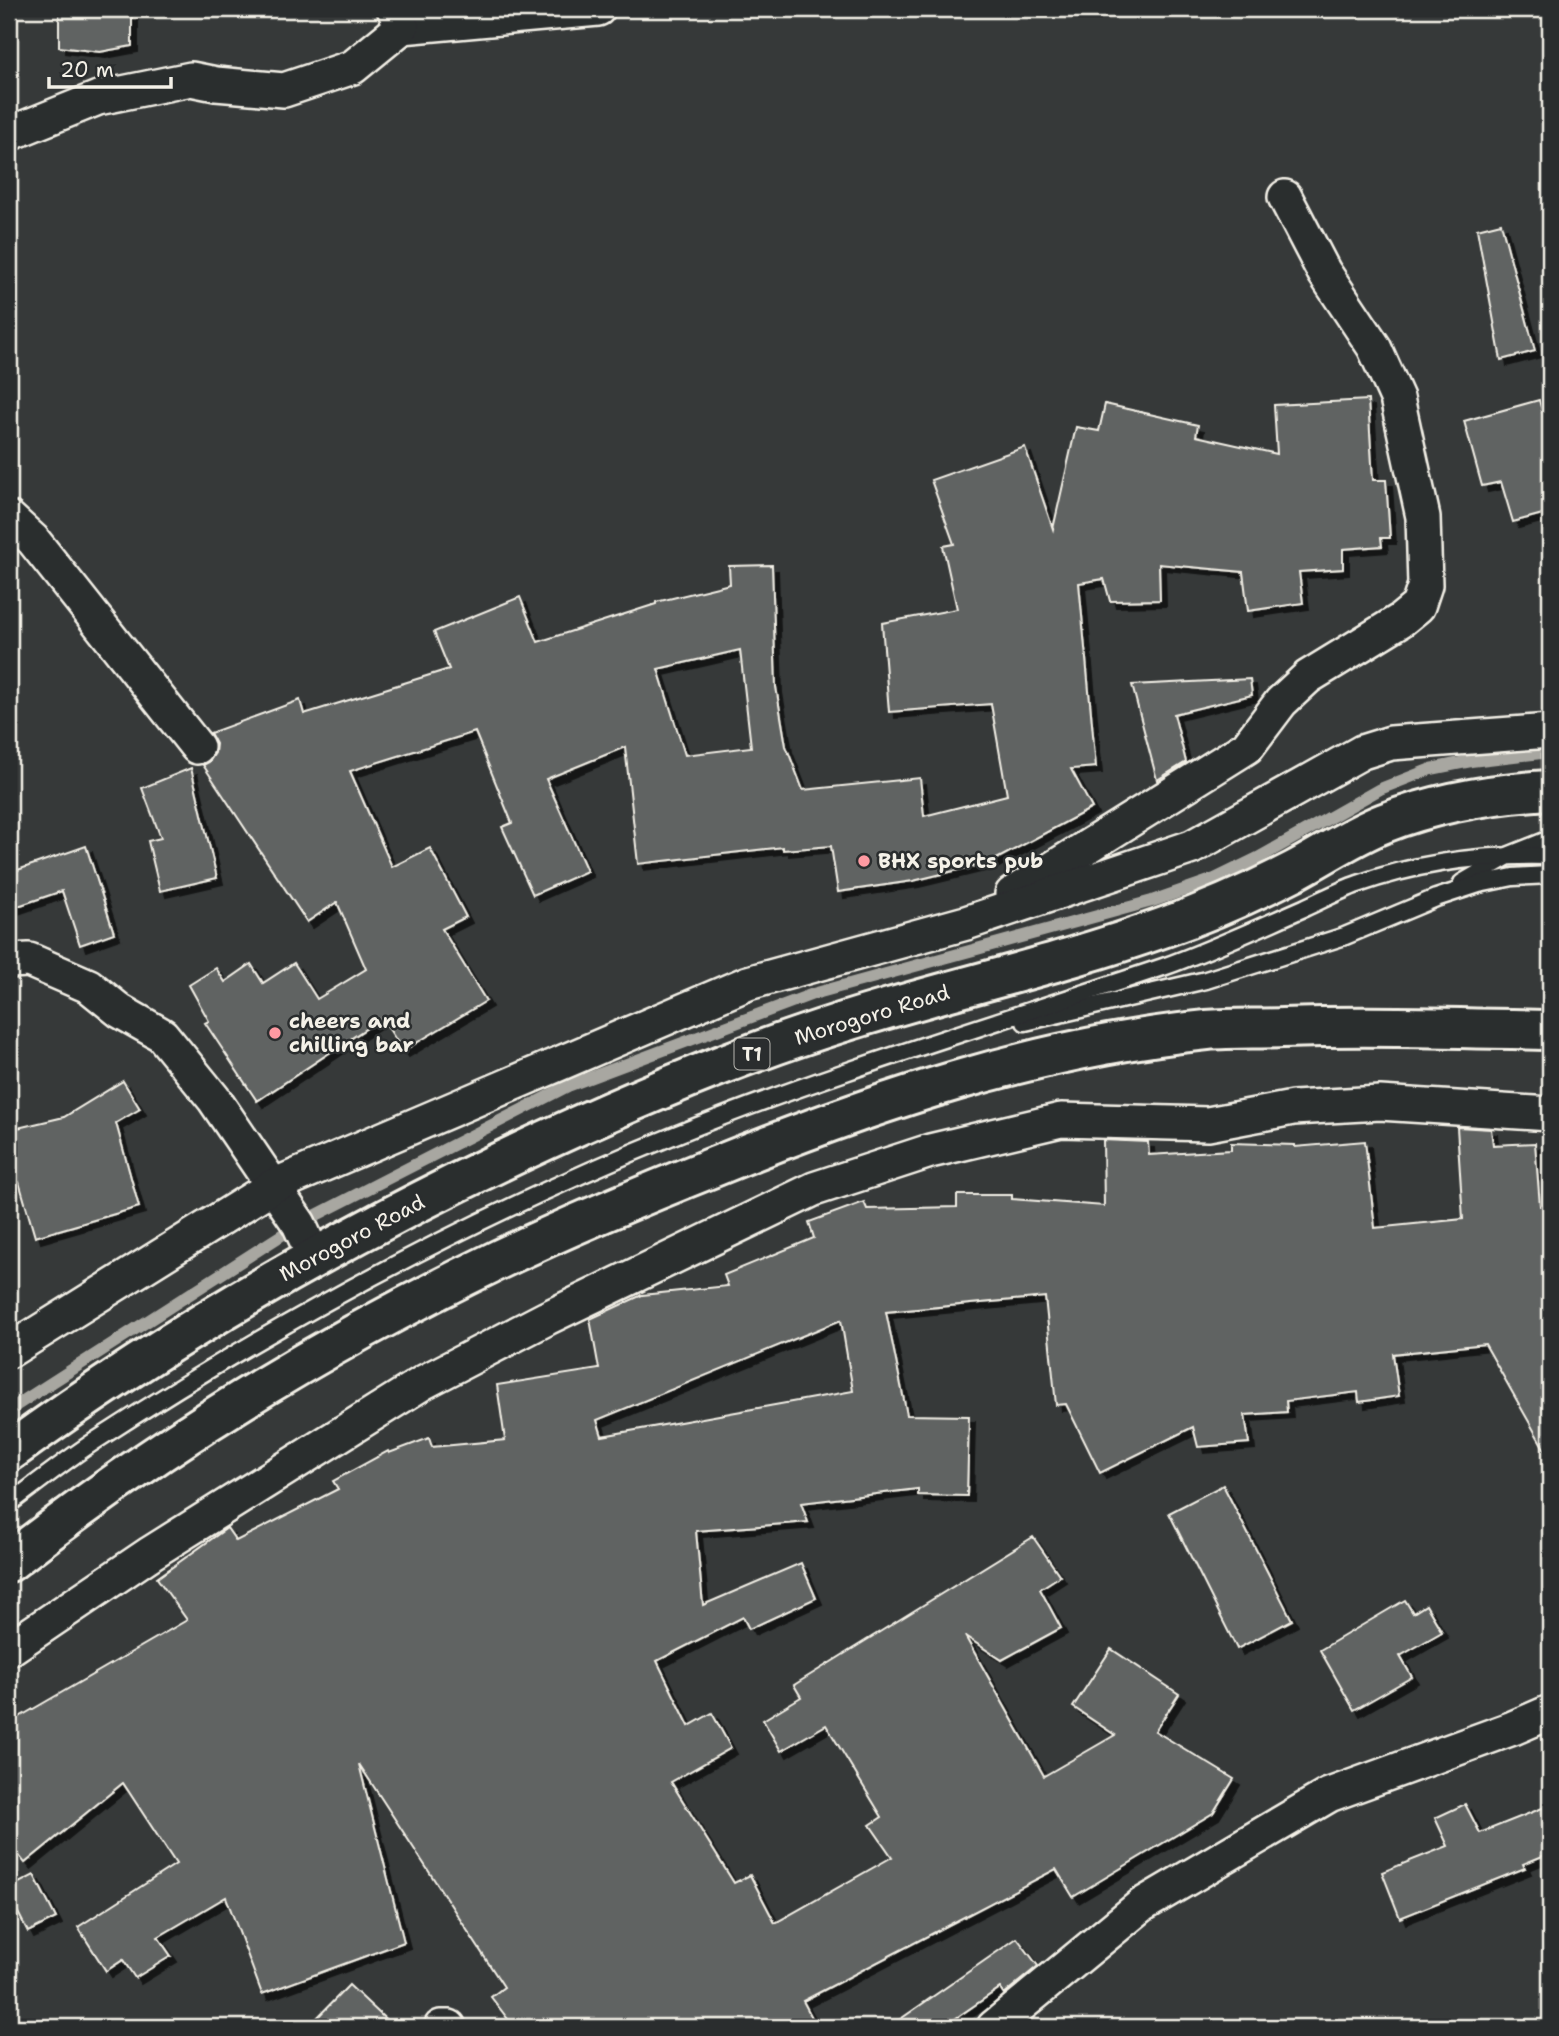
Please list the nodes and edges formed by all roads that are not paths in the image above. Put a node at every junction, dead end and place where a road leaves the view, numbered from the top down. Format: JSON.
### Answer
{"nodes":[{"id":1,"x":598,"y":9,"type":"edge"},
{"id":2,"x":398,"y":18,"type":"edge"},
{"id":3,"x":9,"y":134,"type":"edge"},
{"id":4,"x":1285,"y":198,"type":"dead end"},
{"id":5,"x":9,"y":517,"type":"edge"},
{"id":6,"x":1550,"y":732,"type":"edge"},
{"id":7,"x":197,"y":747,"type":"dead end"},
{"id":8,"x":1550,"y":790,"type":"edge"},
{"id":9,"x":1550,"y":839,"type":"edge"},
{"id":10,"x":1510,"y":855,"type":"junction"},
{"id":11,"x":1550,"y":856,"type":"edge"},
{"id":12,"x":1550,"y":875,"type":"edge"},
{"id":13,"x":1436,"y":898,"type":"junction"},
{"id":14,"x":966,"y":923,"type":"junction"},
{"id":15,"x":9,"y":961,"type":"edge"},
{"id":16,"x":1550,"y":1030,"type":"edge"},
{"id":17,"x":937,"y":1042,"type":"junction"},
{"id":18,"x":1550,"y":1114,"type":"edge"},
{"id":19,"x":273,"y":1186,"type":"junction"},
{"id":20,"x":314,"y":1257,"type":"junction"},
{"id":21,"x":9,"y":1352,"type":"edge"},
{"id":22,"x":9,"y":1452,"type":"edge"},
{"id":23,"x":9,"y":1504,"type":"edge"},
{"id":24,"x":9,"y":1562,"type":"edge"},
{"id":25,"x":9,"y":1649,"type":"edge"},
{"id":26,"x":1550,"y":1712,"type":"edge"},
{"id":27,"x":440,"y":2027,"type":"edge"},
{"id":28,"x":449,"y":2027,"type":"edge"},
{"id":29,"x":994,"y":2027,"type":"edge"}],
"edges":[{"from":1,"to":2,"type":"street"},
{"from":2,"to":3,"type":"street"},
{"from":4,"to":14,"type":"street"},
{"from":5,"to":7,"type":"street"},
{"from":6,"to":14,"type":"street"},
{"from":8,"to":20,"type":"highway","name":"Morogoro Road","number":"T1"},
{"from":9,"to":10,"type":"lane"},
{"from":10,"to":11,"type":"lane"},
{"from":10,"to":13,"type":"lane"},
{"from":10,"to":17,"type":"lane"},
{"from":12,"to":13,"type":"lane"},
{"from":13,"to":17,"type":"lane"},
{"from":14,"to":19,"type":"street"},
{"from":15,"to":19,"type":"street"},
{"from":16,"to":24,"type":"highway"},
{"from":17,"to":23,"type":"lane"},
{"from":18,"to":25,"type":"street"},
{"from":19,"to":20,"type":"street"},
{"from":19,"to":21,"type":"street"},
{"from":20,"to":22,"type":"highway","name":"Morogoro Road","number":"T1"},
{"from":26,"to":29,"type":"street"},
{"from":27,"to":28,"type":"street"}]}
